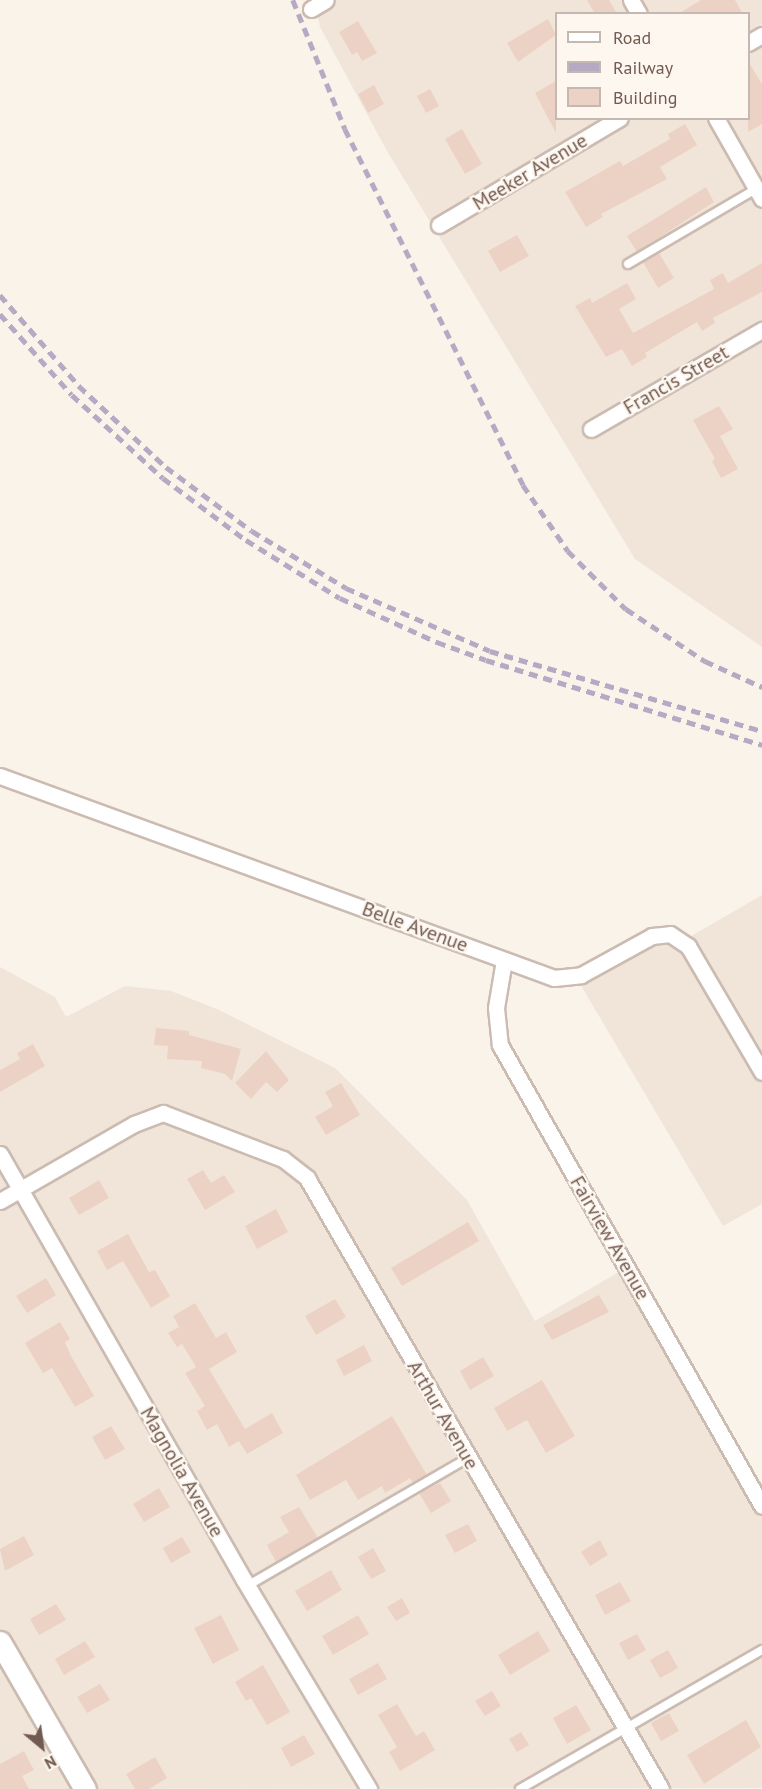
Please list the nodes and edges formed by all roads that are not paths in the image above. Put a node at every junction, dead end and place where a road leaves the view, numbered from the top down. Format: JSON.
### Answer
{"nodes":[{"id":1,"x":326,"y":0,"type":"edge"},
{"id":2,"x":311,"y":9,"type":"dead end"},
{"id":3,"x":617,"y":120,"type":"edge"},
{"id":4,"x":717,"y":120,"type":"edge"},
{"id":5,"x":759,"y":194,"type":"edge"},
{"id":6,"x":439,"y":225,"type":"dead end"},
{"id":7,"x":628,"y":264,"type":"dead end"},
{"id":8,"x":762,"y":330,"type":"edge"},
{"id":9,"x":591,"y":429,"type":"dead end"},
{"id":10,"x":0,"y":776,"type":"edge"},
{"id":11,"x":504,"y":960,"type":"junction"},
{"id":12,"x":762,"y":1071,"type":"edge"},
{"id":13,"x":0,"y":1154,"type":"edge"},
{"id":14,"x":20,"y":1189,"type":"junction"},
{"id":15,"x":0,"y":1201,"type":"edge"},
{"id":16,"x":468,"y":1458,"type":"junction"},
{"id":17,"x":762,"y":1506,"type":"edge"},
{"id":18,"x":247,"y":1586,"type":"junction"},
{"id":19,"x":0,"y":1642,"type":"edge"},
{"id":20,"x":762,"y":1650,"type":"edge"},
{"id":21,"x":625,"y":1729,"type":"junction"},
{"id":22,"x":85,"y":1789,"type":"edge"},
{"id":23,"x":369,"y":1789,"type":"edge"},
{"id":24,"x":520,"y":1789,"type":"edge"},
{"id":25,"x":661,"y":1789,"type":"edge"}],
"edges":[{"from":1,"to":2,"type":"street"},
{"from":3,"to":6,"type":"street","name":"Meeker Avenue"},
{"from":4,"to":5,"type":"street"},
{"from":5,"to":7,"type":"lane"},
{"from":8,"to":9,"type":"street","name":"Francis Street"},
{"from":10,"to":11,"type":"street","name":"Belle Avenue"},
{"from":11,"to":12,"type":"street","name":"Belle Avenue"},
{"from":11,"to":17,"type":"street","name":"Fairview Avenue"},
{"from":13,"to":14,"type":"street","name":"Magnolia Avenue"},
{"from":14,"to":15,"type":"street"},
{"from":14,"to":16,"type":"street","name":"Arthur Avenue"},
{"from":14,"to":18,"type":"street","name":"Magnolia Avenue"},
{"from":16,"to":18,"type":"lane"},
{"from":16,"to":21,"type":"street","name":"Arthur Avenue"},
{"from":18,"to":23,"type":"street","name":"Magnolia Avenue"},
{"from":19,"to":22,"type":"street"},
{"from":20,"to":21,"type":"lane"},
{"from":21,"to":24,"type":"lane"},
{"from":21,"to":25,"type":"street","name":"Arthur Avenue"}]}
